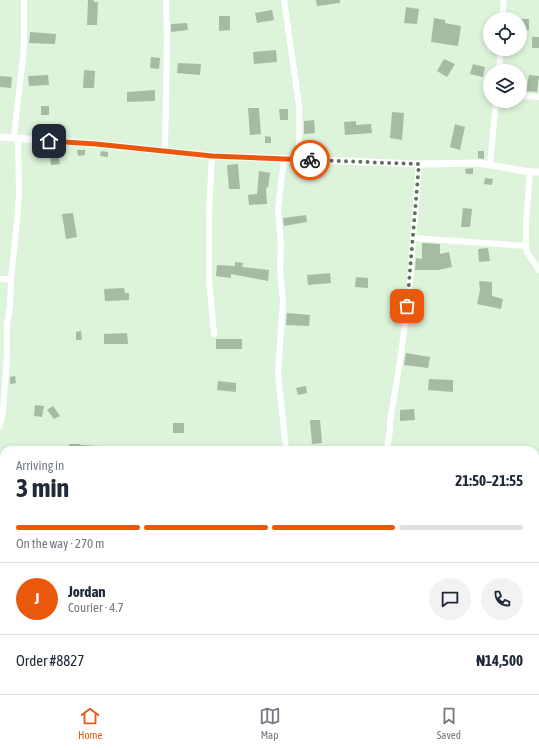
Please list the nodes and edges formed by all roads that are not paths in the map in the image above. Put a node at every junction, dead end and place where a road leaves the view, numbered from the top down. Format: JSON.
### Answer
{"nodes":[{"id":1,"x":24,"y":0,"type":"edge"},
{"id":2,"x":166,"y":0,"type":"edge"},
{"id":3,"x":284,"y":0,"type":"edge"},
{"id":4,"x":504,"y":0,"type":"edge"},
{"id":5,"x":503,"y":12,"type":"edge"},
{"id":6,"x":527,"y":96,"type":"edge"},
{"id":7,"x":539,"y":97,"type":"edge"},
{"id":8,"x":495,"y":108,"type":"edge"},
{"id":9,"x":0,"y":137,"type":"edge"},
{"id":10,"x":18,"y":139,"type":"junction"},
{"id":11,"x":165,"y":151,"type":"junction"},
{"id":12,"x":212,"y":156,"type":"junction"},
{"id":13,"x":284,"y":158,"type":"junction"},
{"id":14,"x":299,"y":159,"type":"junction"},
{"id":15,"x":419,"y":164,"type":"junction"},
{"id":16,"x":490,"y":166,"type":"junction"},
{"id":17,"x":530,"y":172,"type":"junction"},
{"id":18,"x":539,"y":172,"type":"edge"},
{"id":19,"x":413,"y":238,"type":"junction"},
{"id":20,"x":526,"y":246,"type":"junction"},
{"id":21,"x":539,"y":270,"type":"edge"},
{"id":22,"x":0,"y":279,"type":"edge"},
{"id":23,"x":11,"y":279,"type":"junction"},
{"id":24,"x":214,"y":334,"type":"dead end"},
{"id":25,"x":0,"y":426,"type":"edge"},
{"id":26,"x":286,"y":446,"type":"edge"},
{"id":27,"x":388,"y":446,"type":"edge"}],
"edges":[{"from":1,"to":10,"type":"street"},
{"from":2,"to":11,"type":"street"},
{"from":3,"to":14,"type":"street"},
{"from":4,"to":5,"type":"street"},
{"from":6,"to":7,"type":"street"},
{"from":8,"to":16,"type":"street"},
{"from":9,"to":10,"type":"street"},
{"from":10,"to":11,"type":"street"},
{"from":10,"to":23,"type":"street"},
{"from":11,"to":12,"type":"street"},
{"from":12,"to":13,"type":"street"},
{"from":12,"to":24,"type":"street"},
{"from":13,"to":14,"type":"street"},
{"from":13,"to":26,"type":"street"},
{"from":14,"to":15,"type":"street"},
{"from":15,"to":16,"type":"street"},
{"from":15,"to":19,"type":"street"},
{"from":16,"to":17,"type":"street"},
{"from":17,"to":18,"type":"street"},
{"from":17,"to":20,"type":"street"},
{"from":19,"to":20,"type":"street"},
{"from":19,"to":27,"type":"street"},
{"from":20,"to":21,"type":"street"},
{"from":22,"to":23,"type":"street"},
{"from":23,"to":25,"type":"street"}]}
